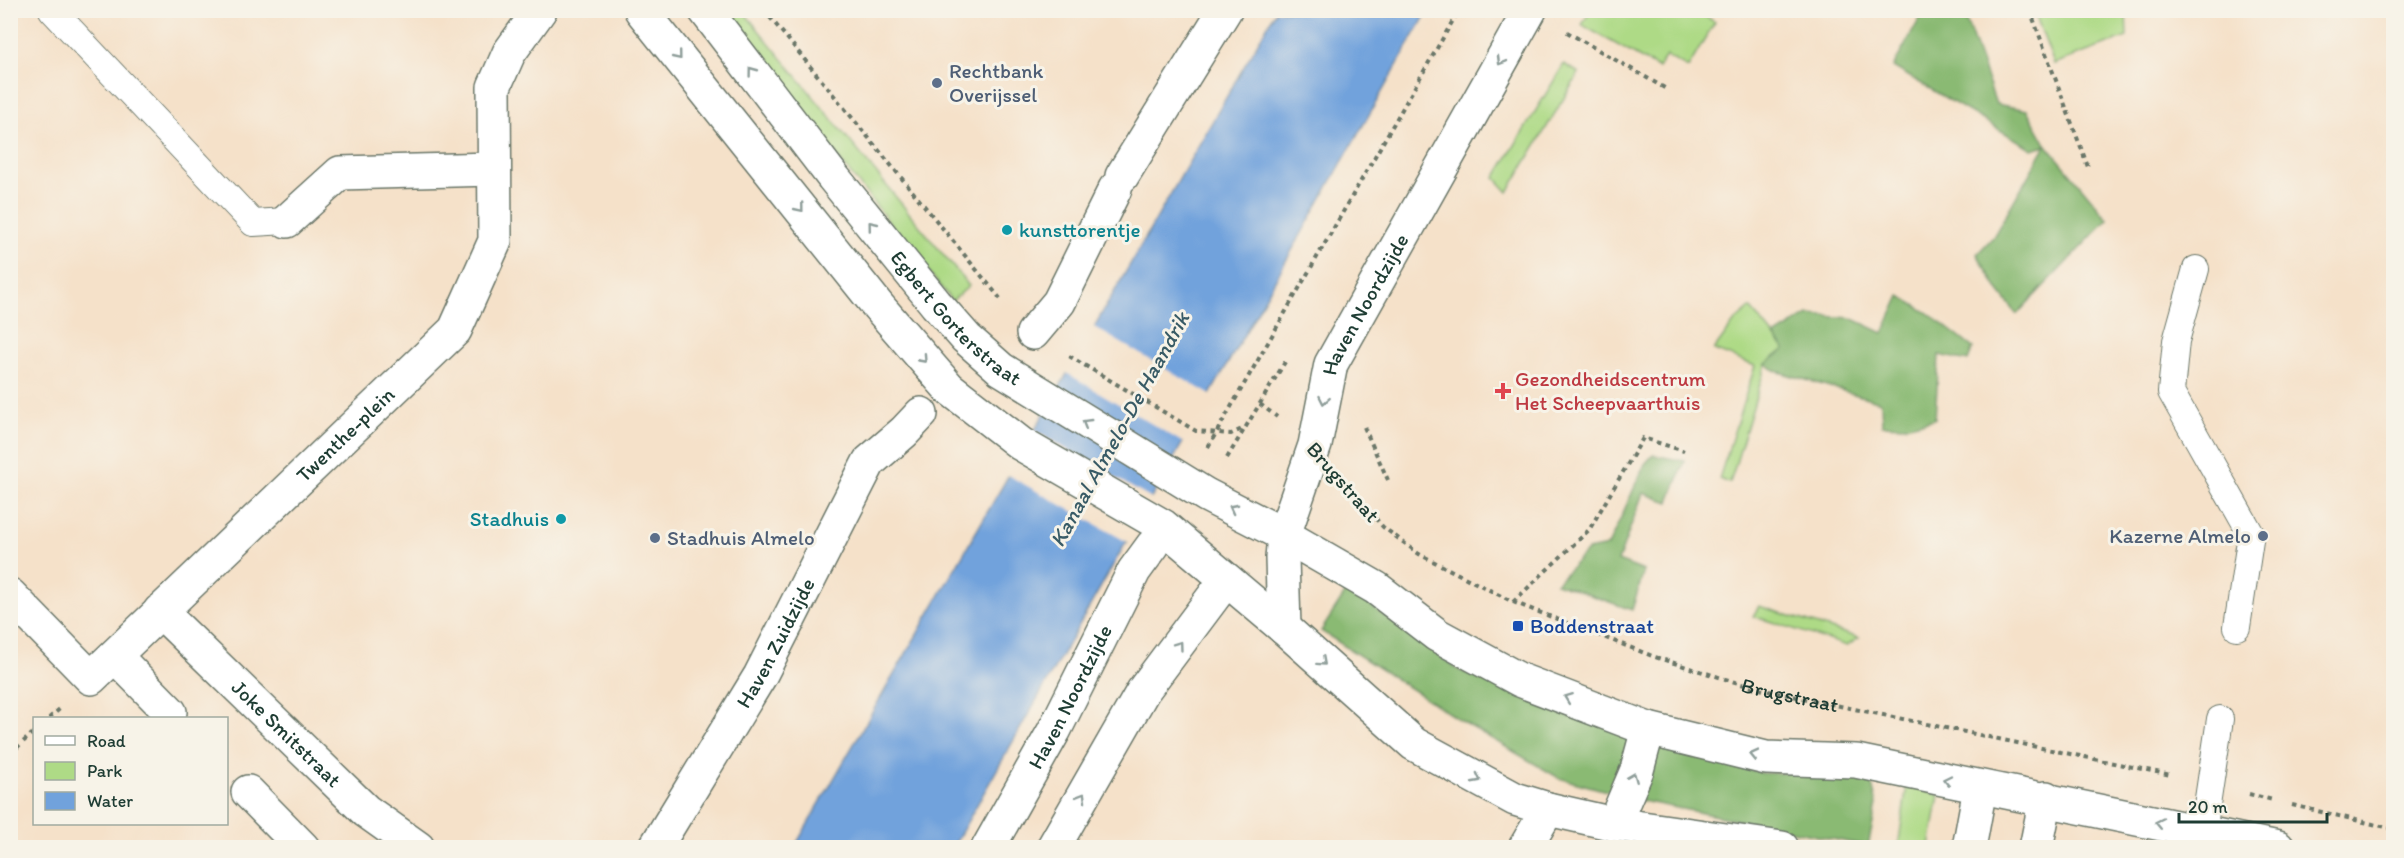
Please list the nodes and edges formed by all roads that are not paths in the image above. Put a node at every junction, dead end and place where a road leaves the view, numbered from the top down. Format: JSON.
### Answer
{"nodes":[{"id":1,"x":52,"y":10,"type":"edge"},
{"id":2,"x":540,"y":10,"type":"edge"},
{"id":3,"x":641,"y":10,"type":"edge"},
{"id":4,"x":705,"y":10,"type":"edge"},
{"id":5,"x":1225,"y":10,"type":"edge"},
{"id":6,"x":1530,"y":11,"type":"edge"},
{"id":7,"x":493,"y":169,"type":"junction"},
{"id":8,"x":287,"y":220,"type":"joint"},
{"id":9,"x":2196,"y":269,"type":"dead end"},
{"id":10,"x":1033,"y":333,"type":"road end"},
{"id":11,"x":921,"y":414,"type":"dead end"},
{"id":12,"x":1161,"y":534,"type":"junction"},
{"id":13,"x":1284,"y":536,"type":"junction"},
{"id":14,"x":1227,"y":579,"type":"junction"},
{"id":15,"x":10,"y":595,"type":"edge"},
{"id":16,"x":160,"y":611,"type":"junction"},
{"id":17,"x":2237,"y":627,"type":"dead end"},
{"id":18,"x":1284,"y":628,"type":"junction"},
{"id":19,"x":116,"y":657,"type":"junction"},
{"id":20,"x":170,"y":712,"type":"dead end"},
{"id":21,"x":2220,"y":719,"type":"dead end"},
{"id":22,"x":1648,"y":729,"type":"junction"},
{"id":23,"x":1980,"y":788,"type":"junction"},
{"id":24,"x":248,"y":792,"type":"dead end"},
{"id":25,"x":2046,"y":798,"type":"junction"},
{"id":26,"x":1548,"y":809,"type":"junction"},
{"id":27,"x":1614,"y":824,"type":"junction"},
{"id":28,"x":2207,"y":840,"type":"edge"},
{"id":29,"x":303,"y":848,"type":"edge"},
{"id":30,"x":418,"y":848,"type":"edge"},
{"id":31,"x":655,"y":848,"type":"edge"},
{"id":32,"x":988,"y":848,"type":"edge"},
{"id":33,"x":1053,"y":848,"type":"edge"},
{"id":34,"x":1526,"y":848,"type":"edge"},
{"id":35,"x":1782,"y":848,"type":"edge"},
{"id":36,"x":1969,"y":848,"type":"edge"},
{"id":37,"x":2036,"y":848,"type":"edge"},
{"id":38,"x":2278,"y":848,"type":"edge"}],
"edges":[{"from":1,"to":8,"type":"lane"},
{"from":2,"to":7,"type":"street","name":"Twenthe-plein"},
{"from":3,"to":12,"type":"street","one_way":true},
{"from":13,"to":4,"type":"street","name":"Egbert Gorterstraat","one_way":true},
{"from":5,"to":10,"type":"street"},
{"from":6,"to":13,"type":"street","name":"Haven Noordzijde","one_way":true},
{"from":7,"to":8,"type":"street"},
{"from":7,"to":16,"type":"street","name":"Twenthe-plein"},
{"from":9,"to":17,"type":"lane"},
{"from":11,"to":31,"type":"street","name":"Haven Zuidzijde"},
{"from":12,"to":14,"type":"street"},
{"from":12,"to":32,"type":"street","name":"Haven Noordzijde"},
{"from":13,"to":18,"type":"street","name":"Haven Noordzijde"},
{"from":22,"to":13,"type":"street","one_way":true},
{"from":14,"to":18,"type":"street"},
{"from":33,"to":14,"type":"street","one_way":true},
{"from":15,"to":19,"type":"street","name":"Twenthe-plein"},
{"from":16,"to":19,"type":"street","name":"Twenthe-plein"},
{"from":16,"to":30,"type":"street","name":"Joke Smitstraat"},
{"from":18,"to":26,"type":"street","one_way":true},
{"from":19,"to":20,"type":"street"},
{"from":21,"to":28,"type":"lane"},
{"from":23,"to":22,"type":"street","one_way":true},
{"from":27,"to":22,"type":"street","one_way":true},
{"from":23,"to":25,"type":"street"},
{"from":23,"to":36,"type":"street"},
{"from":24,"to":29,"type":"street"},
{"from":28,"to":25,"type":"street","one_way":true},
{"from":25,"to":37,"type":"street"},
{"from":26,"to":27,"type":"street"},
{"from":26,"to":34,"type":"street"},
{"from":27,"to":35,"type":"street"},
{"from":28,"to":38,"type":"street"}]}
